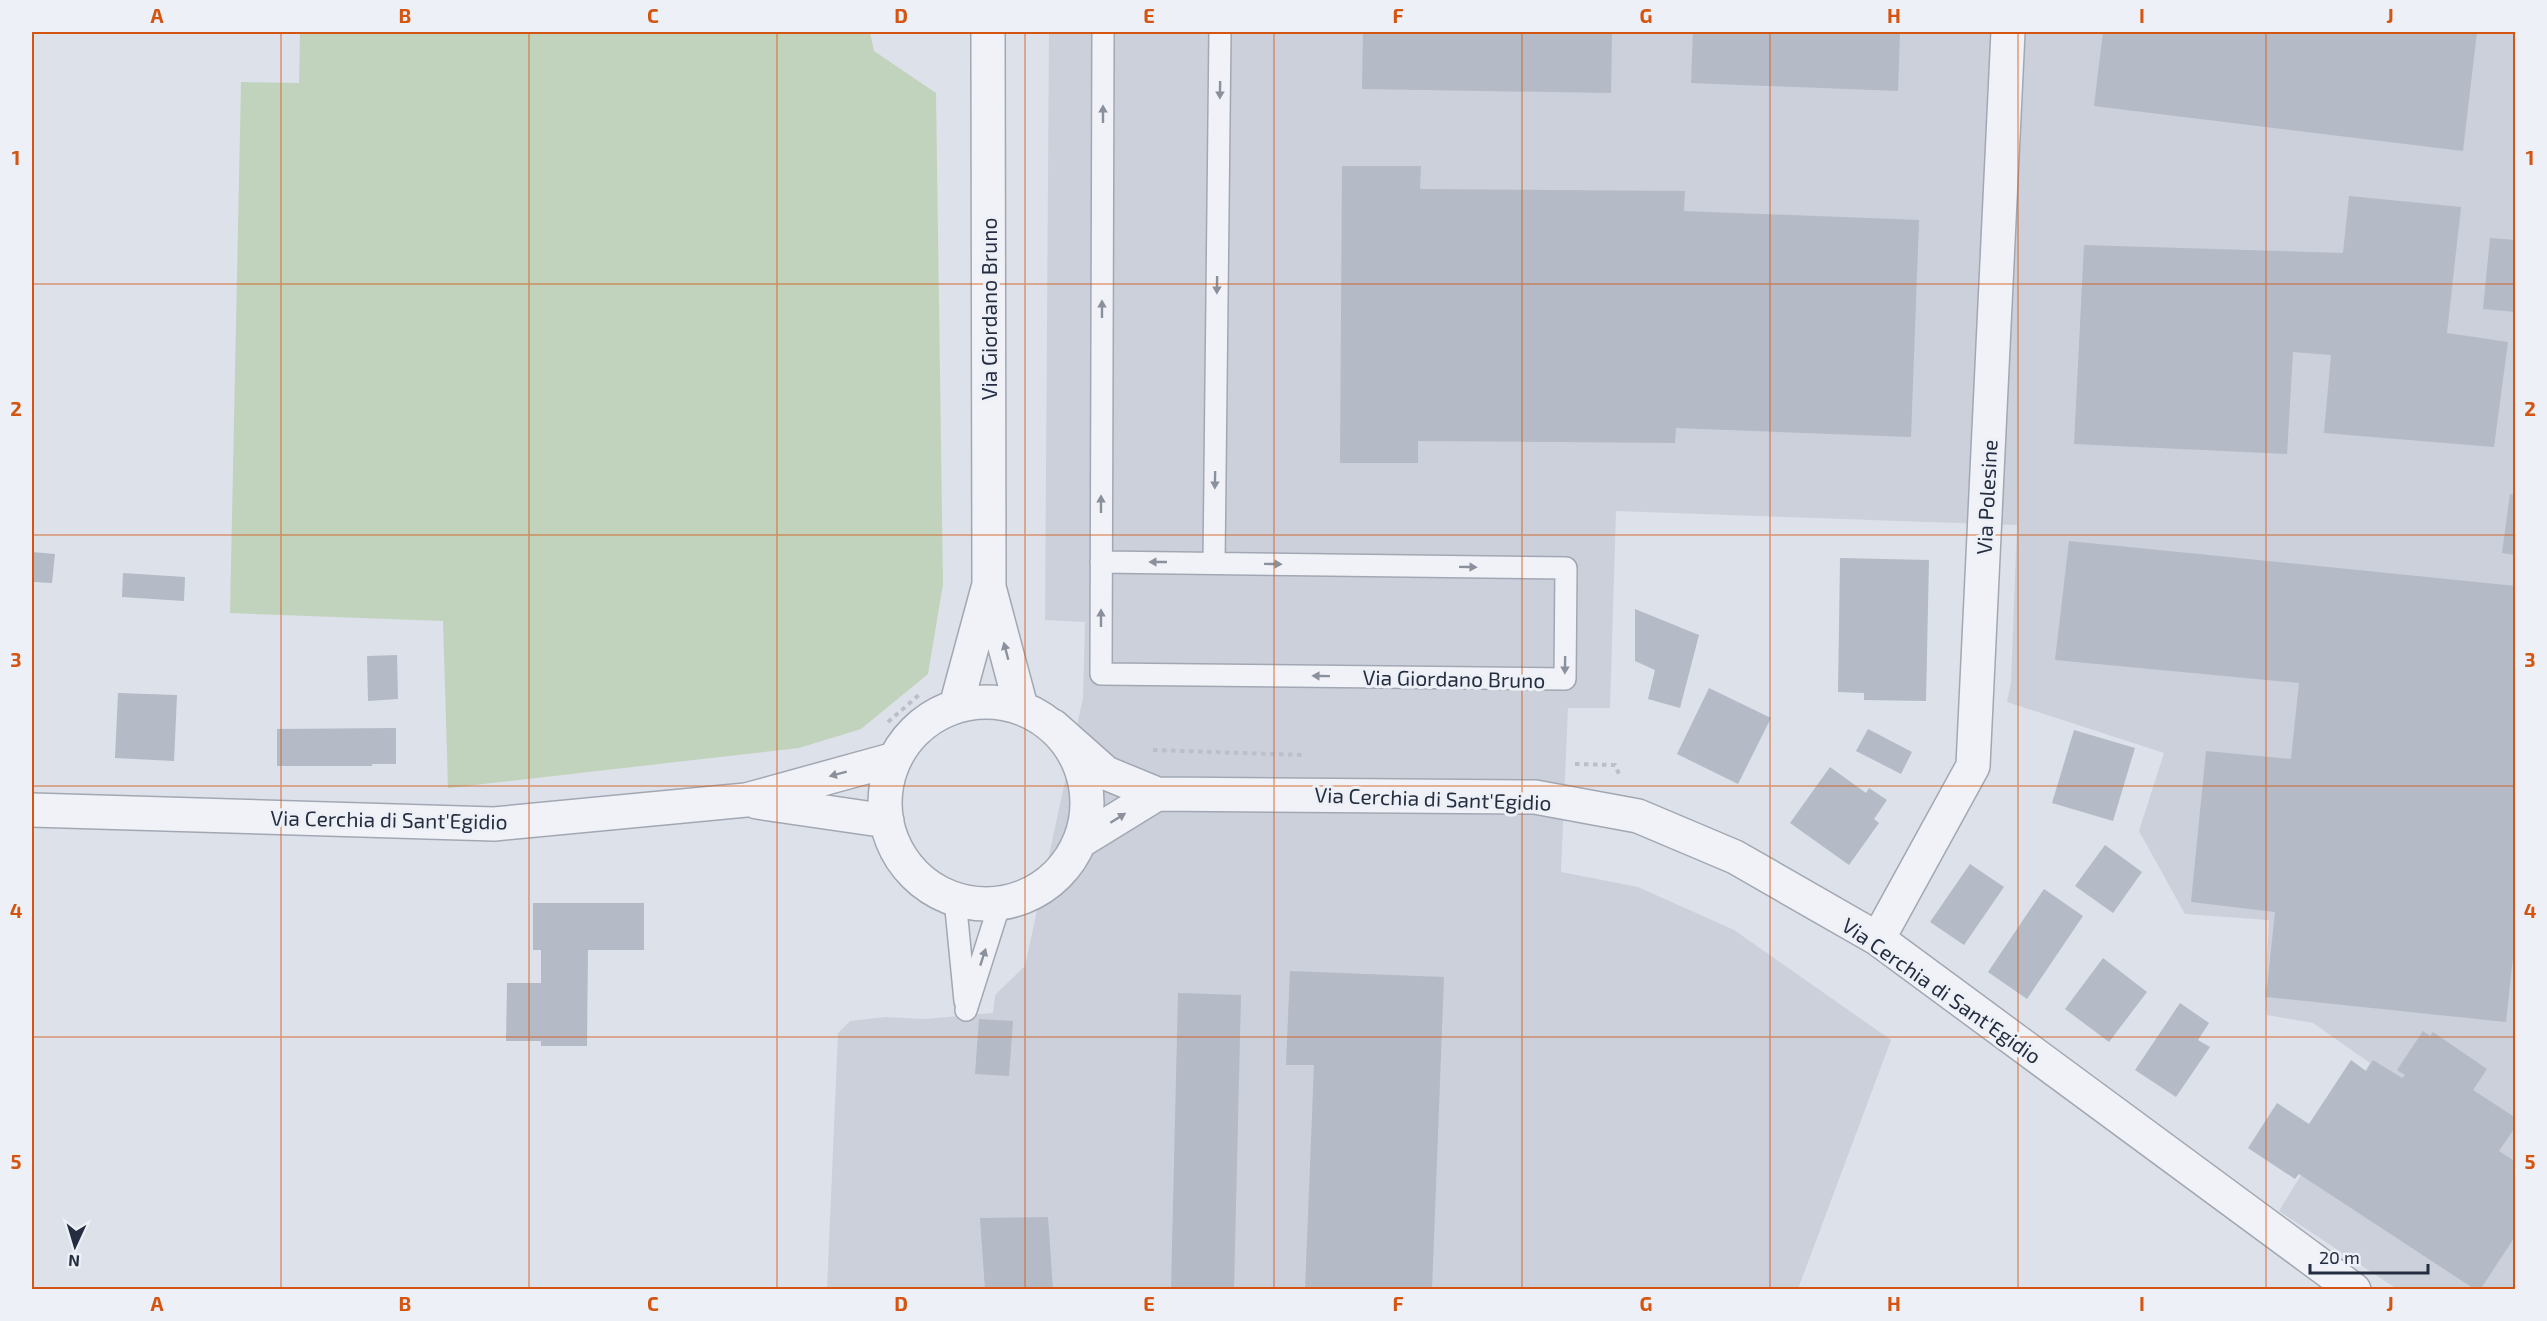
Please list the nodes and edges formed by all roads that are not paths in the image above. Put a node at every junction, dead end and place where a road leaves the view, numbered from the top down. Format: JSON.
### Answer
{"nodes":[{"id":1,"x":988,"y":32,"type":"edge"},
{"id":2,"x":1103,"y":32,"type":"edge"},
{"id":3,"x":1220,"y":32,"type":"edge"},
{"id":4,"x":2007,"y":32,"type":"edge"},
{"id":5,"x":1101,"y":562,"type":"junction"},
{"id":6,"x":1214,"y":563,"type":"junction"},
{"id":7,"x":989,"y":587,"type":"junction"},
{"id":8,"x":956,"y":706,"type":"junction"},
{"id":9,"x":1021,"y":707,"type":"junction"},
{"id":10,"x":1053,"y":726,"type":"junction"},
{"id":11,"x":895,"y":759,"type":"junction"},
{"id":12,"x":1157,"y":794,"type":"junction"},
{"id":13,"x":746,"y":800,"type":"junction"},
{"id":14,"x":32,"y":810,"type":"edge"},
{"id":15,"x":887,"y":821,"type":"junction"},
{"id":16,"x":1079,"y":842,"type":"junction"},
{"id":17,"x":955,"y":898,"type":"junction"},
{"id":18,"x":1000,"y":903,"type":"junction"},
{"id":19,"x":1878,"y":939,"type":"junction"},
{"id":20,"x":2354,"y":1290,"type":"edge"}],
"edges":[{"from":1,"to":7,"type":"street","name":"Via Giordano Bruno"},
{"from":5,"to":2,"type":"lane","name":"Via Giordano Bruno","one_way":true},
{"from":3,"to":6,"type":"lane","one_way":true},
{"from":4,"to":19,"type":"street","name":"Via Polesine"},
{"from":6,"to":5,"type":"lane","name":"Via Giordano Bruno","one_way":true},
{"from":6,"to":5,"type":"lane","name":"Via Giordano Bruno","one_way":true},
{"from":7,"to":8,"type":"street","name":"Via Giordano Bruno"},
{"from":9,"to":7,"type":"street","name":"Via Giordano Bruno","one_way":true},
{"from":8,"to":9,"type":"street"},
{"from":8,"to":11,"type":"street"},
{"from":9,"to":10,"type":"street"},
{"from":10,"to":12,"type":"street","name":"Via Cerchia di Sant'Egidio"},
{"from":10,"to":16,"type":"street"},
{"from":11,"to":13,"type":"street","name":"Via Cerchia di Sant'Egidio","one_way":true},
{"from":11,"to":15,"type":"street"},
{"from":16,"to":12,"type":"street","one_way":true},
{"from":12,"to":19,"type":"street","name":"Via Cerchia di Sant'Egidio"},
{"from":13,"to":14,"type":"street","name":"Via Cerchia di Sant'Egidio"},
{"from":13,"to":15,"type":"street","name":"Via Cerchia di Sant'Egidio"},
{"from":15,"to":17,"type":"street"},
{"from":16,"to":18,"type":"street"},
{"from":17,"to":18,"type":"street"},
{"from":17,"to":18,"type":"lane","one_way":true},
{"from":19,"to":20,"type":"street","name":"Via Cerchia di Sant'Egidio"}]}
